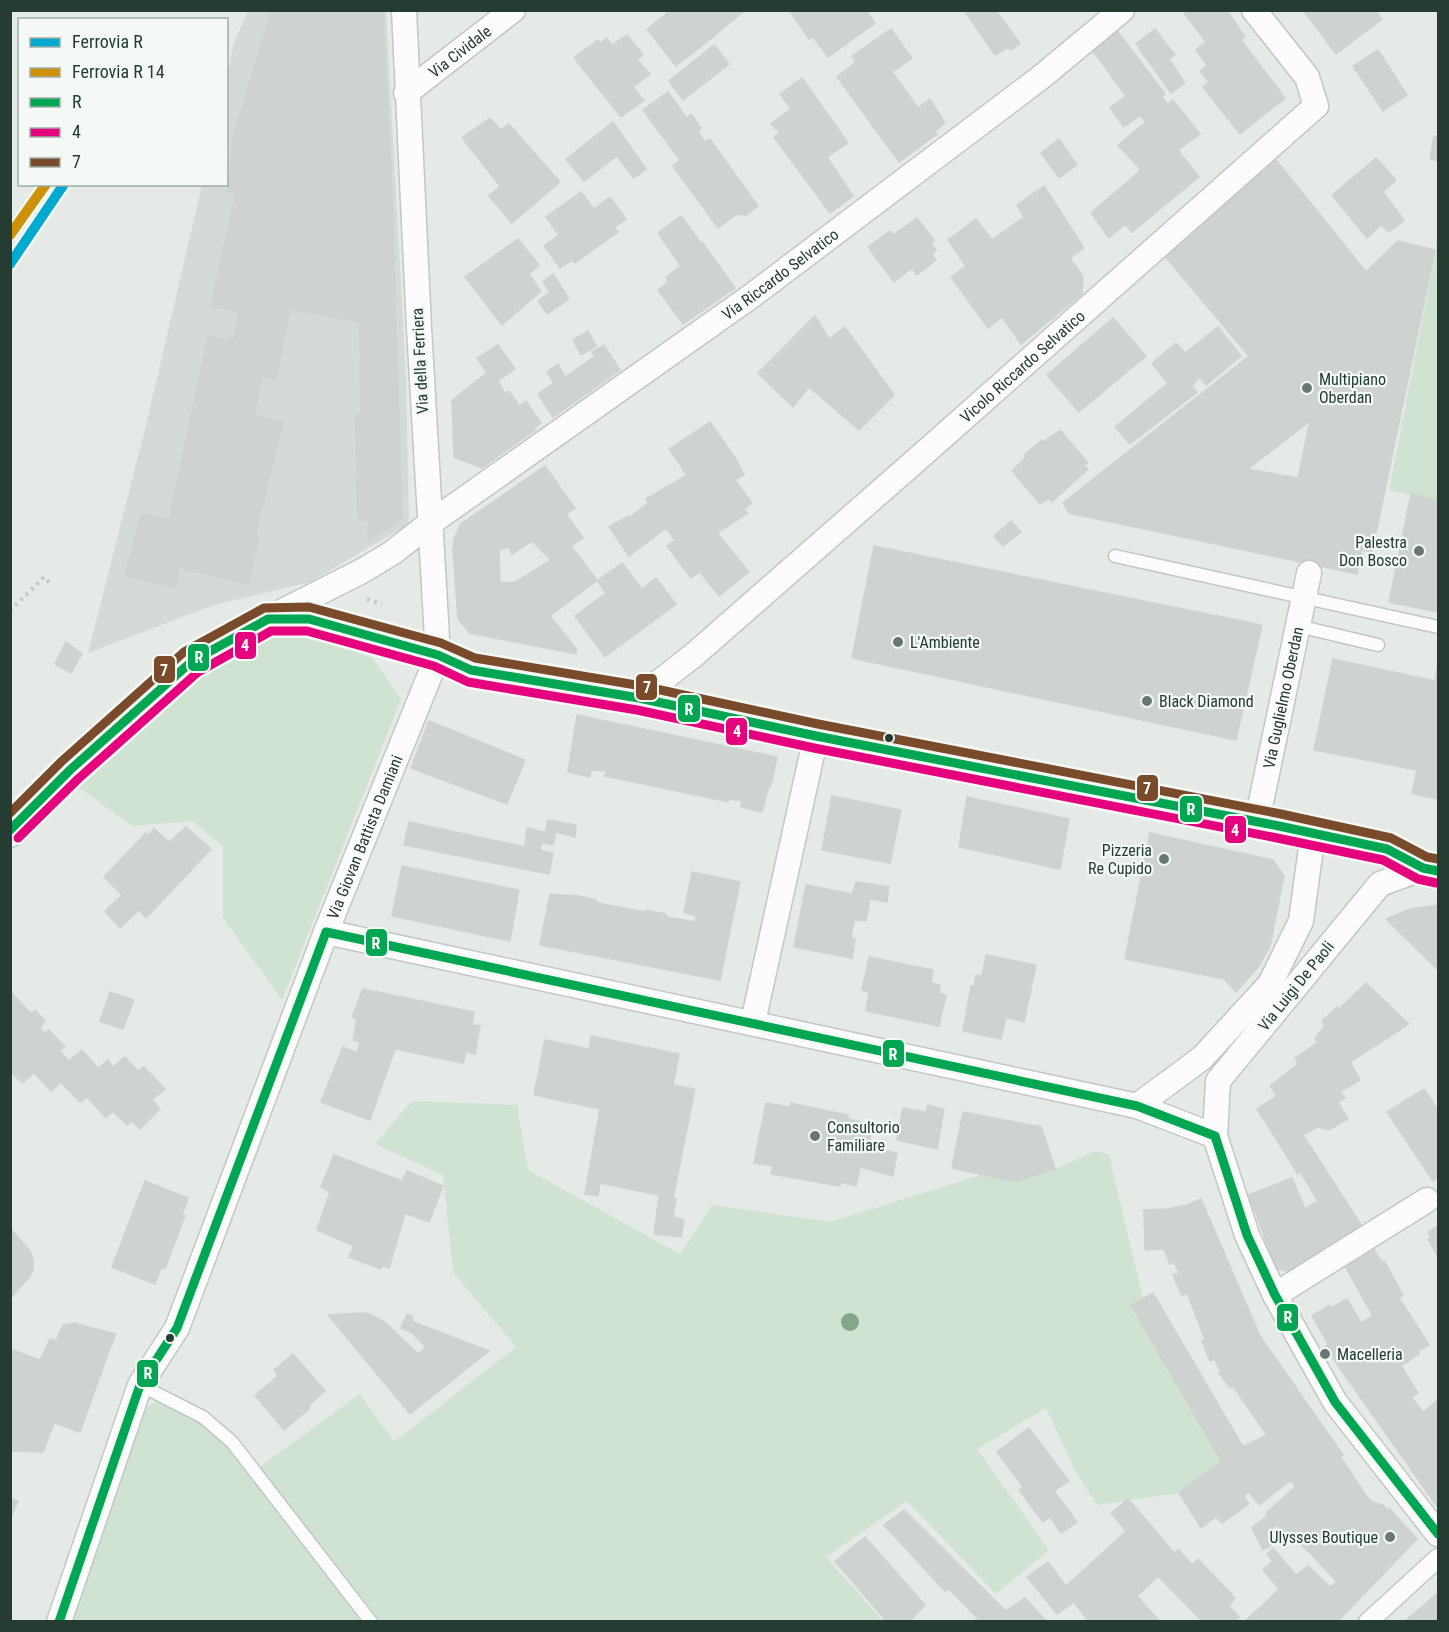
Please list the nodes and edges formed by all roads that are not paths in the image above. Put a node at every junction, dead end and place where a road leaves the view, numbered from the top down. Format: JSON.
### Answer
{"nodes":[{"id":1,"x":404,"y":10,"type":"edge"},
{"id":2,"x":513,"y":10,"type":"edge"},
{"id":3,"x":1122,"y":10,"type":"edge"},
{"id":4,"x":1254,"y":10,"type":"edge"},
{"id":5,"x":406,"y":93,"type":"junction"},
{"id":6,"x":429,"y":524,"type":"junction"},
{"id":7,"x":1116,"y":556,"type":"dead end"},
{"id":8,"x":1309,"y":573,"type":"dead end"},
{"id":9,"x":1304,"y":597,"type":"junction"},
{"id":10,"x":268,"y":619,"type":"junction"},
{"id":11,"x":1298,"y":626,"type":"junction"},
{"id":12,"x":1438,"y":627,"type":"edge"},
{"id":13,"x":1378,"y":645,"type":"dead end"},
{"id":14,"x":438,"y":655,"type":"junction"},
{"id":15,"x":639,"y":698,"type":"junction"},
{"id":16,"x":816,"y":736,"type":"junction"},
{"id":17,"x":17,"y":817,"type":"edge"},
{"id":18,"x":1257,"y":821,"type":"junction"},
{"id":19,"x":1313,"y":833,"type":"junction"},
{"id":20,"x":1431,"y":870,"type":"edge"},
{"id":21,"x":326,"y":932,"type":"junction"},
{"id":22,"x":753,"y":1023,"type":"junction"},
{"id":23,"x":1137,"y":1106,"type":"junction"},
{"id":24,"x":1215,"y":1136,"type":"junction"},
{"id":25,"x":1427,"y":1200,"type":"dead end"},
{"id":26,"x":1275,"y":1295,"type":"junction"},
{"id":27,"x":140,"y":1385,"type":"junction"},
{"id":28,"x":1438,"y":1534,"type":"edge"},
{"id":29,"x":1438,"y":1558,"type":"edge"},
{"id":30,"x":59,"y":1622,"type":"edge"},
{"id":31,"x":371,"y":1622,"type":"edge"},
{"id":32,"x":1368,"y":1622,"type":"edge"}],
"edges":[{"from":1,"to":5,"type":"street","name":"Via della Ferriera"},
{"from":2,"to":5,"type":"street","name":"Via Cividale"},
{"from":3,"to":6,"type":"street","name":"Via Riccardo Selvatico"},
{"from":4,"to":15,"type":"street","name":"Vicolo Riccardo Selvatico"},
{"from":5,"to":6,"type":"street","name":"Via della Ferriera"},
{"from":6,"to":10,"type":"street"},
{"from":6,"to":14,"type":"street","name":"Via della Ferriera"},
{"from":7,"to":9,"type":"lane"},
{"from":8,"to":9,"type":"street","name":"Via Guglielmo Oberdan"},
{"from":9,"to":11,"type":"street","name":"Via Guglielmo Oberdan"},
{"from":9,"to":12,"type":"lane"},
{"from":10,"to":14,"type":"main road"},
{"from":10,"to":17,"type":"main road"},
{"from":11,"to":13,"type":"lane"},
{"from":11,"to":18,"type":"street","name":"Via Guglielmo Oberdan"},
{"from":14,"to":15,"type":"main road"},
{"from":14,"to":21,"type":"street","name":"Via Giovan Battista Damiani"},
{"from":15,"to":16,"type":"main road"},
{"from":16,"to":18,"type":"main road"},
{"from":16,"to":22,"type":"street"},
{"from":18,"to":19,"type":"main road"},
{"from":19,"to":20,"type":"main road"},
{"from":19,"to":23,"type":"street","name":"Via Luigi De Paoli"},
{"from":20,"to":24,"type":"street","name":"Via Luigi De Paoli"},
{"from":21,"to":22,"type":"street"},
{"from":21,"to":27,"type":"street","name":"Via Giovan Battista Damiani"},
{"from":22,"to":23,"type":"street"},
{"from":23,"to":24,"type":"street"},
{"from":24,"to":26,"type":"street","name":"Via Luigi De Paoli"},
{"from":25,"to":26,"type":"street"},
{"from":26,"to":28,"type":"street","name":"Via Luigi De Paoli"},
{"from":27,"to":30,"type":"street","name":"Via Giovan Battista Damiani"},
{"from":27,"to":31,"type":"lane"},
{"from":29,"to":32,"type":"street"}]}
